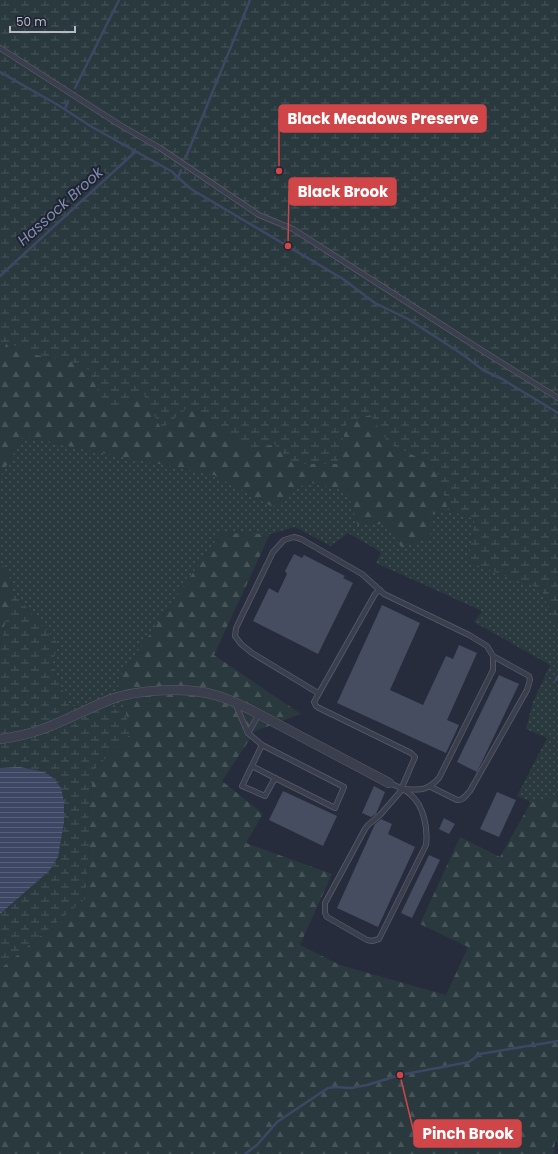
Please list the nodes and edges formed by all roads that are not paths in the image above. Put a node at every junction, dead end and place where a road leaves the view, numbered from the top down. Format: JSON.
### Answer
{"nodes":[{"id":1,"x":0,"y":48,"type":"edge"},
{"id":2,"x":558,"y":398,"type":"edge"},
{"id":3,"x":380,"y":590,"type":"junction"},
{"id":4,"x":493,"y":656,"type":"junction"},
{"id":5,"x":318,"y":693,"type":"junction"},
{"id":6,"x":234,"y":702,"type":"junction"},
{"id":7,"x":259,"y":714,"type":"junction"},
{"id":8,"x":248,"y":734,"type":"junction"},
{"id":9,"x":0,"y":738,"type":"edge"},
{"id":10,"x":262,"y":745,"type":"junction"},
{"id":11,"x":252,"y":766,"type":"junction"},
{"id":12,"x":275,"y":778,"type":"junction"},
{"id":13,"x":389,"y":783,"type":"joint"},
{"id":14,"x":431,"y":787,"type":"junction"},
{"id":15,"x":402,"y":788,"type":"junction"}],
"edges":[{"from":1,"to":2,"type":"lane"},
{"from":3,"to":4,"type":"lane"},
{"from":3,"to":5,"type":"lane"},
{"from":3,"to":5,"type":"lane"},
{"from":4,"to":14,"type":"lane"},
{"from":4,"to":14,"type":"lane"},
{"from":5,"to":15,"type":"lane"},
{"from":6,"to":7,"type":"street"},
{"from":6,"to":8,"type":"lane"},
{"from":6,"to":9,"type":"street"},
{"from":7,"to":8,"type":"lane"},
{"from":7,"to":13,"type":"street"},
{"from":8,"to":10,"type":"lane"},
{"from":10,"to":11,"type":"lane"},
{"from":10,"to":12,"type":"lane"},
{"from":11,"to":12,"type":"lane"},
{"from":11,"to":12,"type":"lane"},
{"from":13,"to":15,"type":"lane"},
{"from":14,"to":15,"type":"lane"},
{"from":15,"to":15,"type":"lane"}]}
